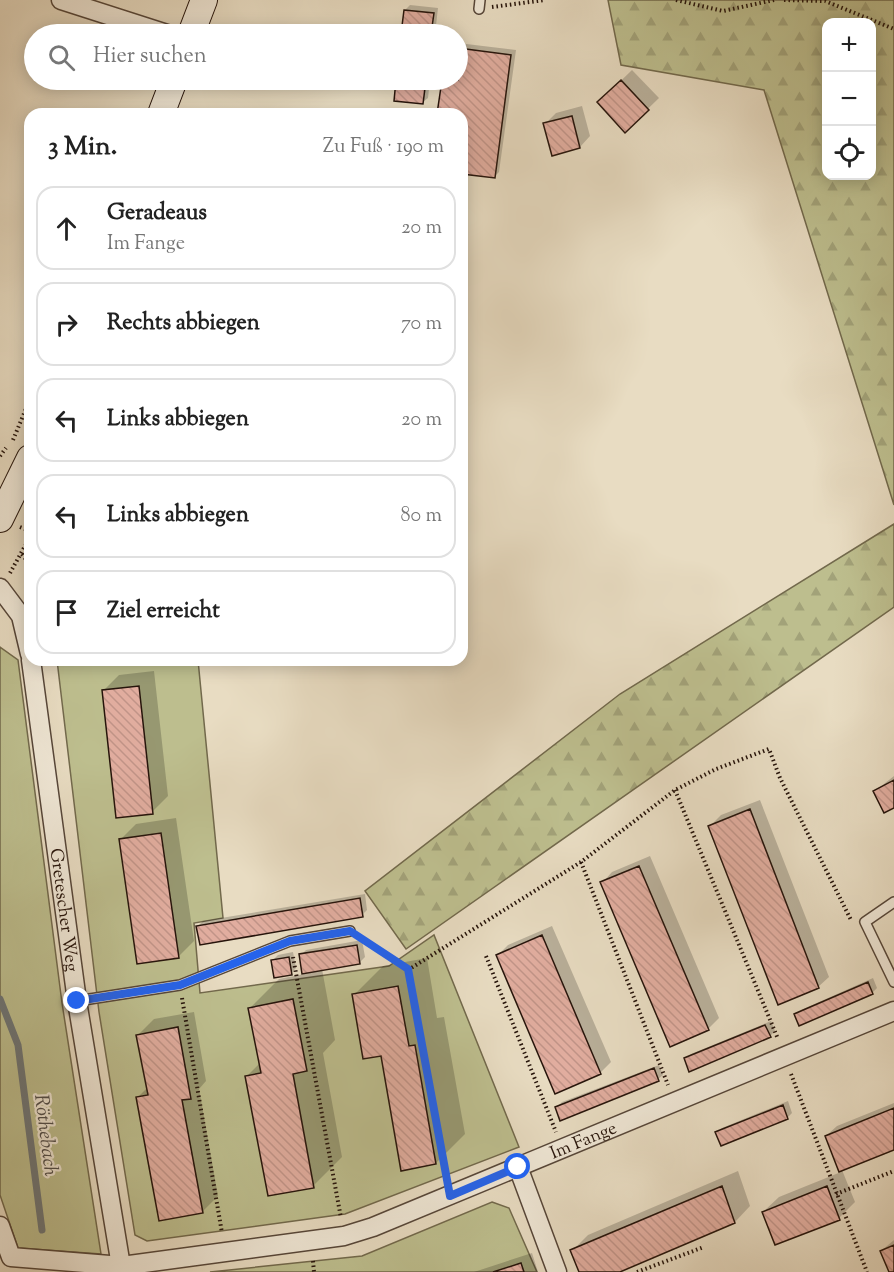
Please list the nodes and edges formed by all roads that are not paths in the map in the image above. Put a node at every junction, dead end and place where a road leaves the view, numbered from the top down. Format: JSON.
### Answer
{"nodes":[{"id":1,"x":61,"y":0,"type":"edge"},
{"id":2,"x":204,"y":0,"type":"edge"},
{"id":3,"x":136,"y":24,"type":"edge"},
{"id":4,"x":195,"y":24,"type":"edge"},
{"id":5,"x":170,"y":90,"type":"edge"},
{"id":6,"x":163,"y":108,"type":"edge"},
{"id":7,"x":24,"y":470,"type":"edge"},
{"id":8,"x":0,"y":519,"type":"edge"},
{"id":9,"x":0,"y":588,"type":"edge"},
{"id":10,"x":24,"y":629,"type":"edge"},
{"id":11,"x":32,"y":666,"type":"edge"},
{"id":12,"x":894,"y":902,"type":"edge"},
{"id":13,"x":350,"y":931,"type":"road end"},
{"id":14,"x":894,"y":982,"type":"edge"},
{"id":15,"x":77,"y":1001,"type":"junction"},
{"id":16,"x":894,"y":1011,"type":"edge"},
{"id":17,"x":518,"y":1167,"type":"junction"},
{"id":18,"x":0,"y":1226,"type":"edge"},
{"id":19,"x":122,"y":1269,"type":"edge"},
{"id":20,"x":557,"y":1272,"type":"edge"}],
"edges":[{"from":1,"to":3,"type":"street"},
{"from":2,"to":4,"type":"street"},
{"from":5,"to":6,"type":"street"},
{"from":7,"to":8,"type":"street"},
{"from":9,"to":10,"type":"street"},
{"from":11,"to":15,"type":"street","name":"Gretescher Weg"},
{"from":12,"to":14,"type":"lane"},
{"from":13,"to":15,"type":"lane"},
{"from":15,"to":19,"type":"street","name":"Gretescher Weg"},
{"from":16,"to":17,"type":"street","name":"Im Fange"},
{"from":17,"to":19,"type":"street","name":"Im Fange"},
{"from":17,"to":20,"type":"street"},
{"from":18,"to":19,"type":"street"}]}
